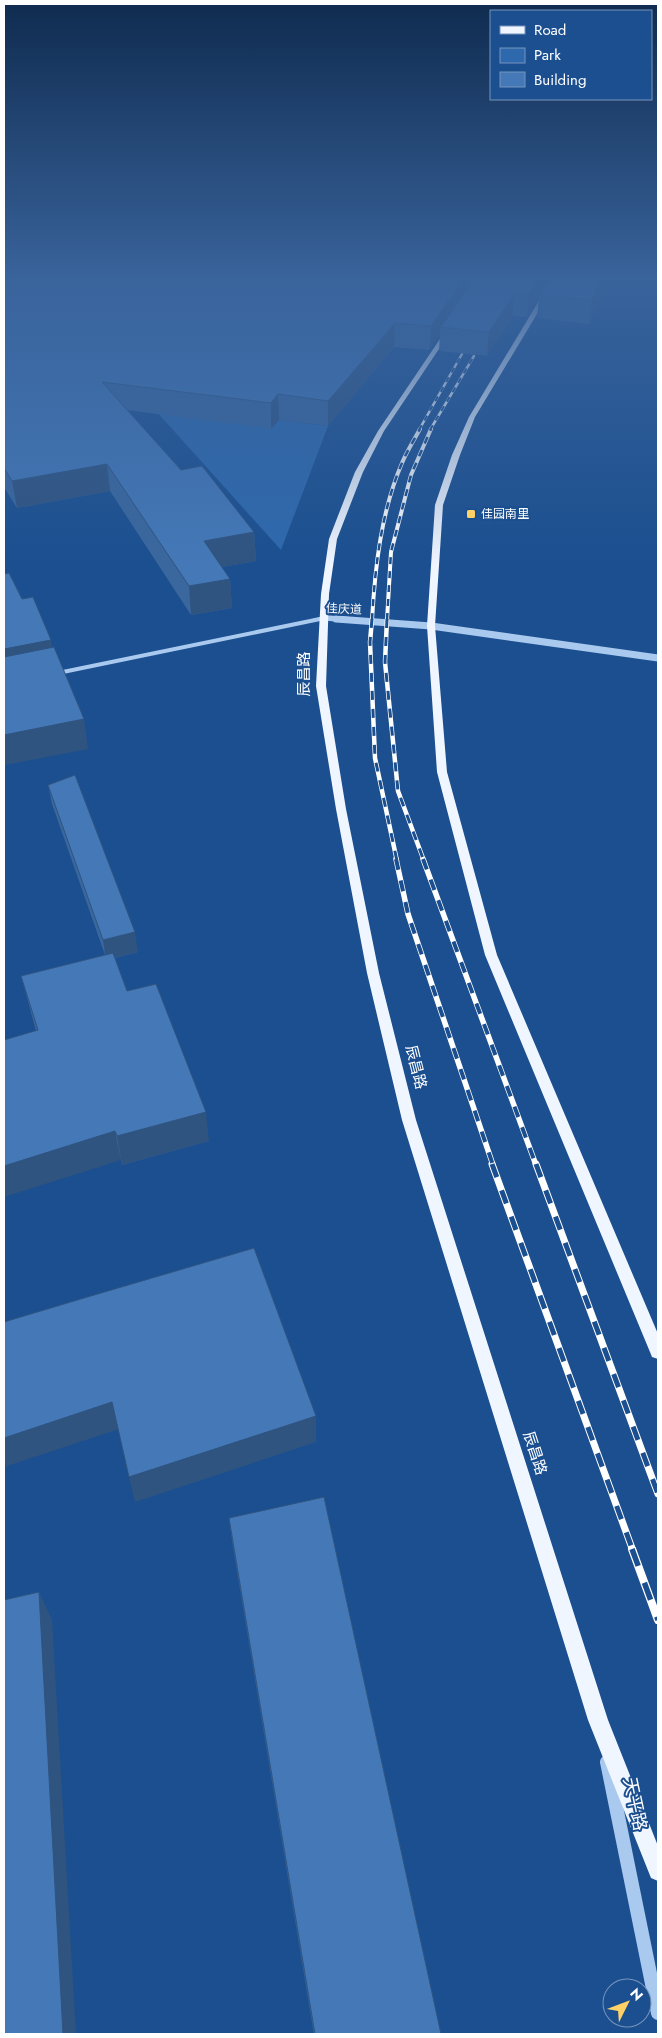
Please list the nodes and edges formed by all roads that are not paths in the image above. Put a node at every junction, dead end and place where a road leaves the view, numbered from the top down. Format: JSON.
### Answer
{"nodes":[{"id":1,"x":419,"y":374,"type":"edge"},
{"id":2,"x":498,"y":374,"type":"edge"},
{"id":3,"x":326,"y":618,"type":"junction"},
{"id":4,"x":431,"y":626,"type":"junction"},
{"id":5,"x":658,"y":658,"type":"edge"},
{"id":6,"x":51,"y":674,"type":"edge"},
{"id":7,"x":658,"y":1352,"type":"edge"},
{"id":8,"x":598,"y":1720,"type":"junction"},
{"id":9,"x":658,"y":1871,"type":"edge"},
{"id":10,"x":658,"y":2013,"type":"edge"}],
"edges":[{"from":1,"to":3,"type":"main road","name":"辰昌路"},
{"from":2,"to":4,"type":"main road"},
{"from":3,"to":4,"type":"street","name":"佳庆道"},
{"from":3,"to":6,"type":"street","name":"佳庆道"},
{"from":3,"to":8,"type":"main road","name":"辰昌路"},
{"from":4,"to":5,"type":"street","name":"佳庆道"},
{"from":4,"to":7,"type":"main road"},
{"from":8,"to":9,"type":"main road","name":"辰昌路"},
{"from":8,"to":10,"type":"street","name":"天平路"}]}
